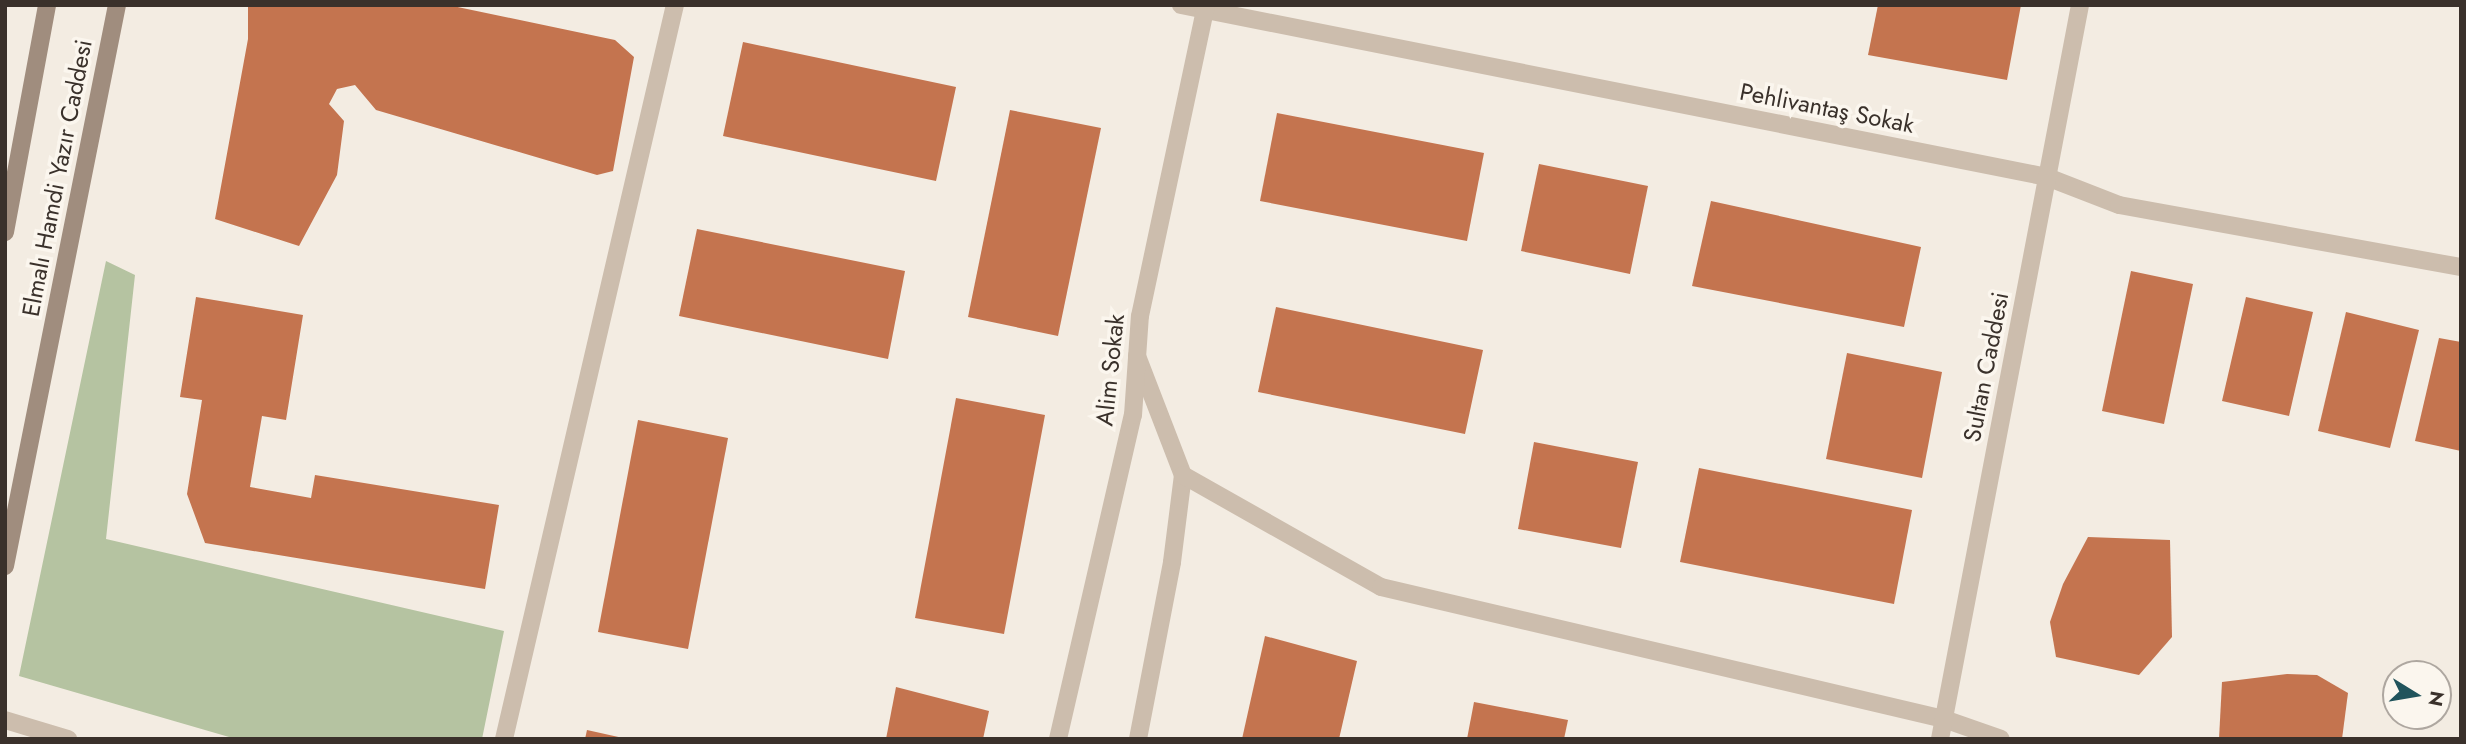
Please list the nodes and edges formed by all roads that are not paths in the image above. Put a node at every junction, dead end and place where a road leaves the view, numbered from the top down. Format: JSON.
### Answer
{"nodes":[{"id":1,"x":47,"y":5,"type":"edge"},
{"id":2,"x":117,"y":5,"type":"edge"},
{"id":3,"x":676,"y":5,"type":"edge"},
{"id":4,"x":1181,"y":5,"type":"edge"},
{"id":5,"x":2080,"y":5,"type":"edge"},
{"id":6,"x":1206,"y":8,"type":"edge"},
{"id":7,"x":2047,"y":177,"type":"junction"},
{"id":8,"x":5,"y":232,"type":"edge"},
{"id":9,"x":2461,"y":267,"type":"edge"},
{"id":10,"x":1137,"y":356,"type":"junction"},
{"id":11,"x":1184,"y":475,"type":"junction"},
{"id":12,"x":5,"y":566,"type":"edge"},
{"id":13,"x":1944,"y":719,"type":"junction"},
{"id":14,"x":5,"y":720,"type":"edge"},
{"id":15,"x":68,"y":739,"type":"edge"},
{"id":16,"x":504,"y":739,"type":"edge"},
{"id":17,"x":1058,"y":739,"type":"edge"},
{"id":18,"x":1138,"y":739,"type":"edge"},
{"id":19,"x":1940,"y":739,"type":"edge"},
{"id":20,"x":2001,"y":739,"type":"edge"}],
"edges":[{"from":1,"to":8,"type":"main road","name":"Elmalı Hamdi Yazır Caddesi"},
{"from":2,"to":12,"type":"main road","name":"Elmalı Hamdi Yazır Caddesi"},
{"from":3,"to":16,"type":"street"},
{"from":4,"to":6,"type":"street","name":"Pehlivantaş Sokak"},
{"from":5,"to":7,"type":"street","name":"Sultan Caddesi"},
{"from":6,"to":7,"type":"street","name":"Pehlivantaş Sokak"},
{"from":6,"to":10,"type":"street","name":"Alim Sokak"},
{"from":7,"to":9,"type":"street","name":"Pehlivantaş Sokak"},
{"from":7,"to":13,"type":"street","name":"Sultan Caddesi"},
{"from":10,"to":11,"type":"street"},
{"from":10,"to":17,"type":"street","name":"Alim Sokak"},
{"from":11,"to":13,"type":"street"},
{"from":11,"to":18,"type":"street"},
{"from":13,"to":19,"type":"street","name":"Sultan Caddesi"},
{"from":13,"to":20,"type":"street"},
{"from":14,"to":15,"type":"street"}]}
